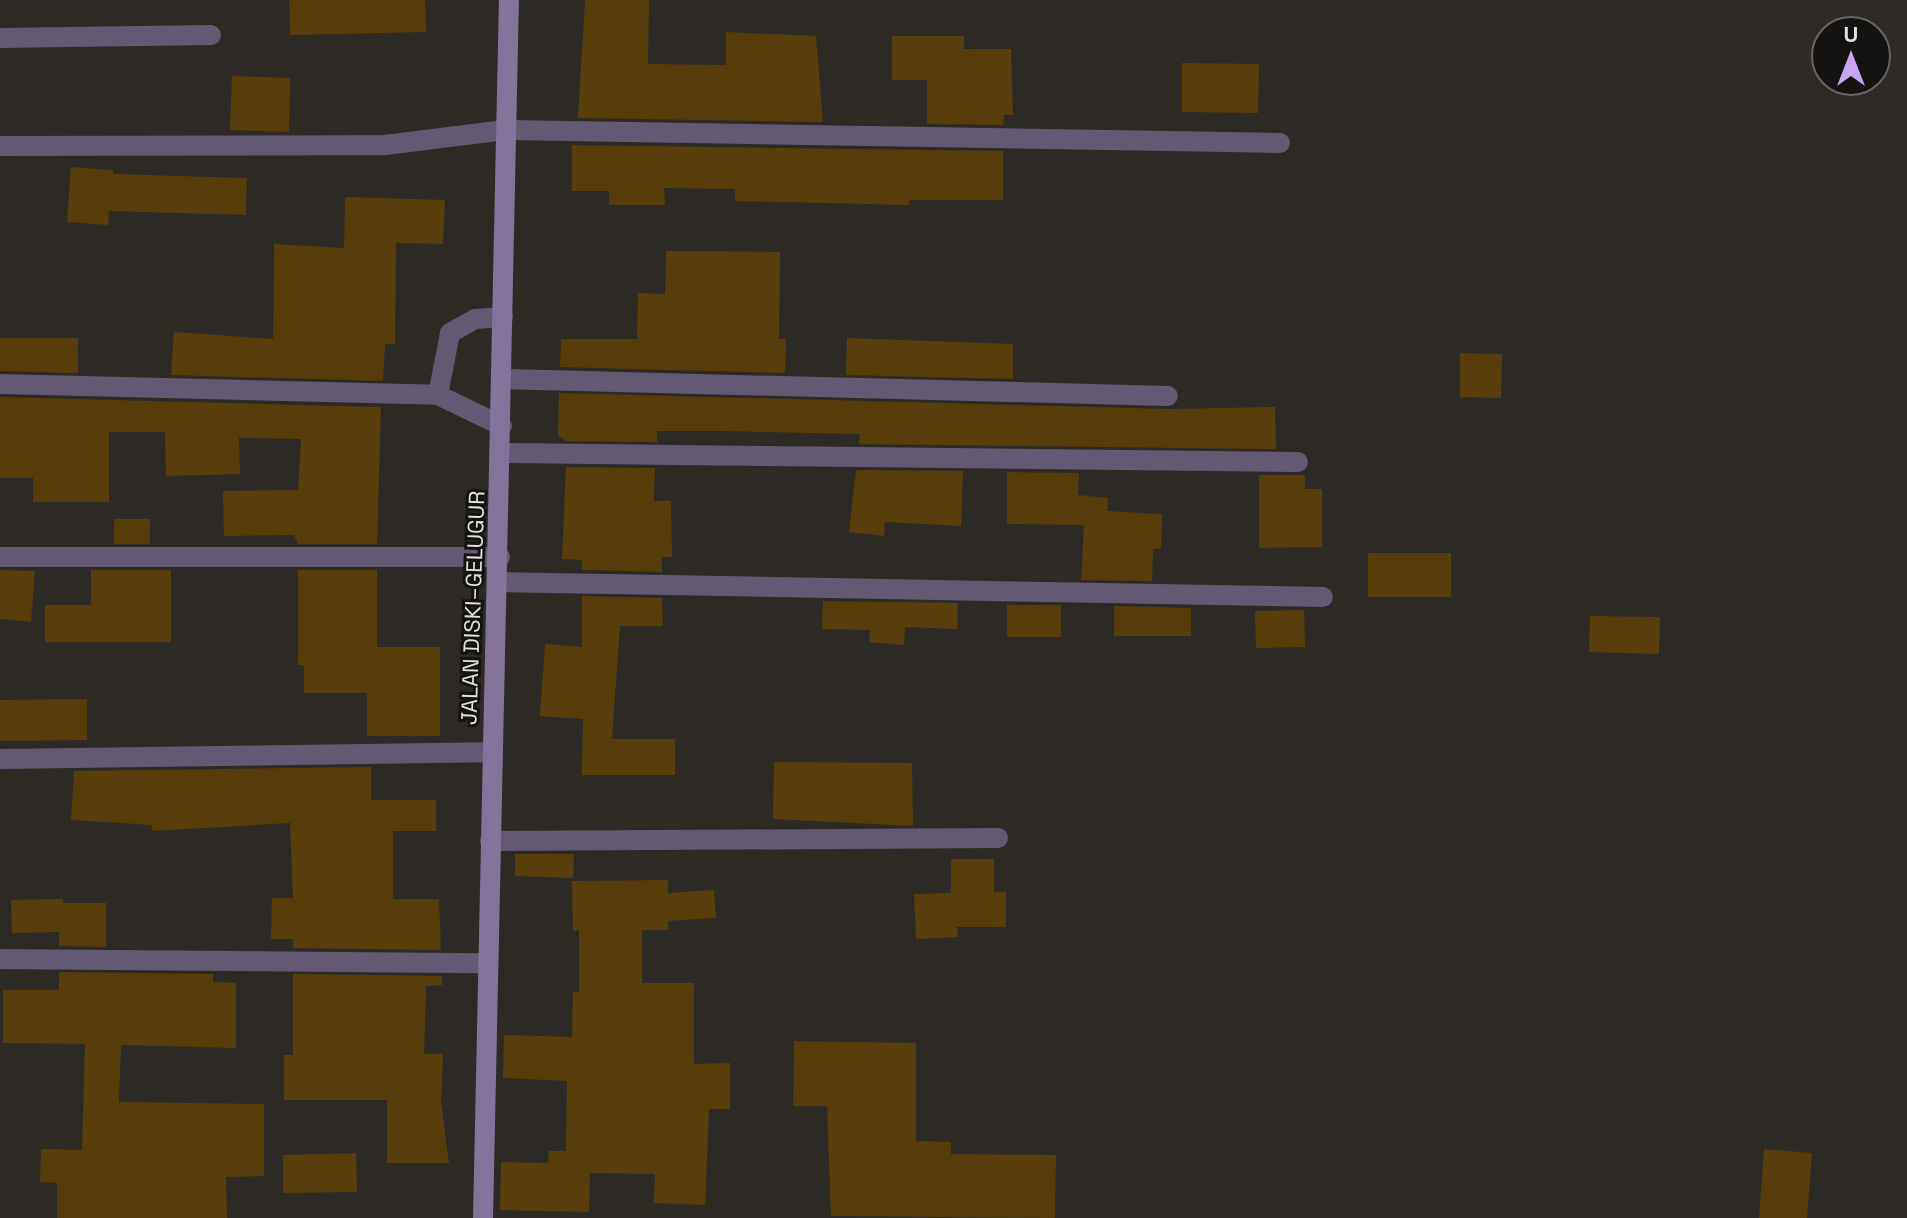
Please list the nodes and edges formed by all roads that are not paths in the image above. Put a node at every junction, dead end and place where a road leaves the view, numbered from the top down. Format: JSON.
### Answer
{"nodes":[{"id":1,"x":509,"y":0,"type":"edge"},
{"id":2,"x":211,"y":35,"type":"dead end"},
{"id":3,"x":0,"y":38,"type":"edge"},
{"id":4,"x":505,"y":130,"type":"junction"},
{"id":5,"x":1280,"y":143,"type":"dead end"},
{"id":6,"x":0,"y":146,"type":"edge"},
{"id":7,"x":503,"y":317,"type":"junction"},
{"id":8,"x":503,"y":379,"type":"junction"},
{"id":9,"x":0,"y":384,"type":"edge"},
{"id":10,"x":438,"y":395,"type":"junction"},
{"id":11,"x":1168,"y":396,"type":"dead end"},
{"id":12,"x":502,"y":426,"type":"junction"},
{"id":13,"x":501,"y":453,"type":"junction"},
{"id":14,"x":1298,"y":462,"type":"dead end"},
{"id":15,"x":0,"y":557,"type":"edge"},
{"id":16,"x":500,"y":557,"type":"junction"},
{"id":17,"x":499,"y":582,"type":"junction"},
{"id":18,"x":1323,"y":597,"type":"dead end"},
{"id":19,"x":492,"y":752,"type":"junction"},
{"id":20,"x":0,"y":759,"type":"edge"},
{"id":21,"x":998,"y":838,"type":"dead end"},
{"id":22,"x":490,"y":841,"type":"junction"},
{"id":23,"x":0,"y":959,"type":"edge"},
{"id":24,"x":488,"y":963,"type":"junction"},
{"id":25,"x":483,"y":1218,"type":"edge"}],
"edges":[{"from":1,"to":4,"type":"main road","name":"JALAN DISKI–GELUGUR"},
{"from":2,"to":3,"type":"street"},
{"from":4,"to":5,"type":"street"},
{"from":4,"to":6,"type":"street"},
{"from":4,"to":7,"type":"main road","name":"JALAN DISKI–GELUGUR"},
{"from":7,"to":8,"type":"main road","name":"JALAN DISKI–GELUGUR"},
{"from":7,"to":10,"type":"street"},
{"from":8,"to":11,"type":"street"},
{"from":8,"to":12,"type":"main road","name":"JALAN DISKI–GELUGUR"},
{"from":9,"to":10,"type":"street"},
{"from":10,"to":12,"type":"street"},
{"from":12,"to":13,"type":"main road","name":"JALAN DISKI–GELUGUR"},
{"from":13,"to":14,"type":"street"},
{"from":13,"to":16,"type":"main road","name":"JALAN DISKI–GELUGUR"},
{"from":15,"to":16,"type":"street"},
{"from":16,"to":17,"type":"main road","name":"JALAN DISKI–GELUGUR"},
{"from":17,"to":18,"type":"street"},
{"from":17,"to":19,"type":"main road","name":"JALAN DISKI–GELUGUR"},
{"from":19,"to":20,"type":"street"},
{"from":19,"to":22,"type":"main road","name":"JALAN DISKI–GELUGUR"},
{"from":21,"to":22,"type":"street"},
{"from":22,"to":24,"type":"main road","name":"JALAN DISKI–GELUGUR"},
{"from":23,"to":24,"type":"street"},
{"from":24,"to":25,"type":"main road","name":"JALAN DISKI–GELUGUR"}]}
